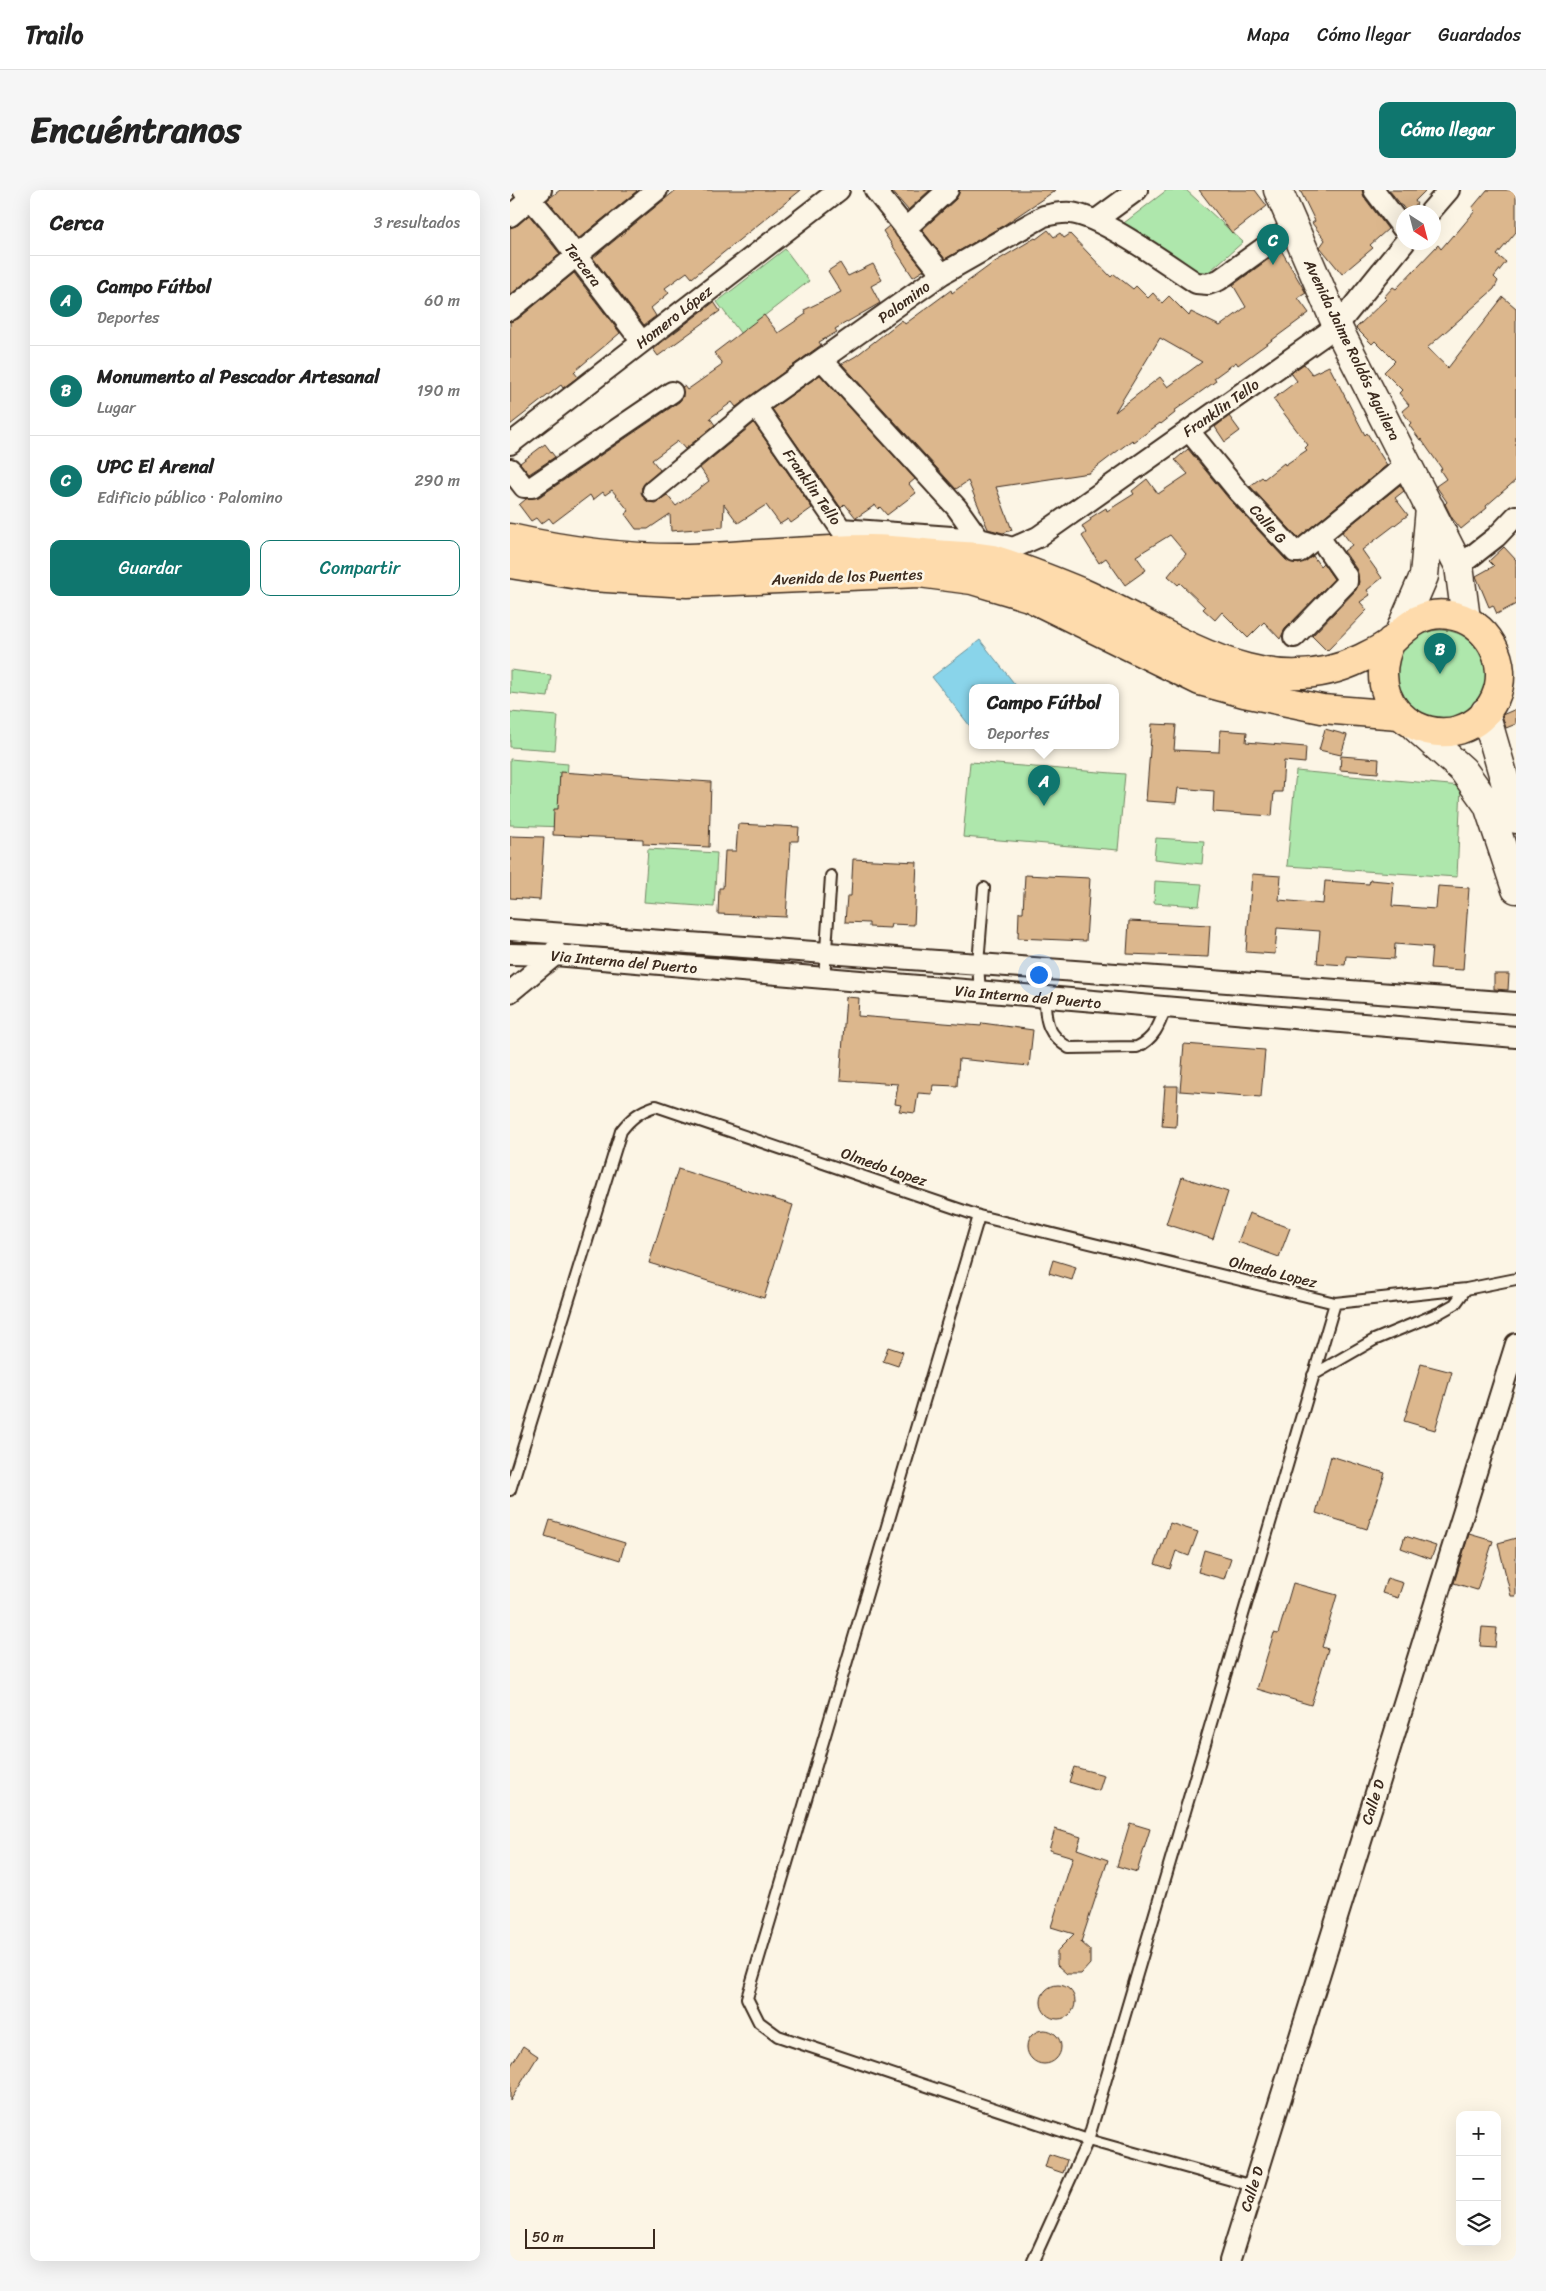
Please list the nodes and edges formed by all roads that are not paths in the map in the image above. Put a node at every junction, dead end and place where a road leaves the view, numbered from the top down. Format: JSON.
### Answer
{"nodes":[{"id":1,"x":656,"y":190,"type":"edge"},
{"id":2,"x":839,"y":190,"type":"edge"},
{"id":3,"x":875,"y":190,"type":"edge"},
{"id":4,"x":948,"y":190,"type":"edge"},
{"id":5,"x":1137,"y":190,"type":"edge"},
{"id":6,"x":1278,"y":190,"type":"edge"},
{"id":7,"x":1374,"y":190,"type":"edge"},
{"id":8,"x":1449,"y":190,"type":"edge"},
{"id":9,"x":532,"y":193,"type":"edge"},
{"id":10,"x":1436,"y":205,"type":"edge"},
{"id":11,"x":510,"y":216,"type":"edge"},
{"id":12,"x":1396,"y":219,"type":"edge"},
{"id":13,"x":1096,"y":220,"type":"junction"},
{"id":14,"x":1294,"y":226,"type":"junction"},
{"id":15,"x":905,"y":229,"type":"junction"},
{"id":16,"x":1399,"y":250,"type":"edge"},
{"id":17,"x":576,"y":255,"type":"junction"},
{"id":18,"x":942,"y":274,"type":"junction"},
{"id":19,"x":510,"y":310,"type":"edge"},
{"id":20,"x":1337,"y":326,"type":"junction"},
{"id":21,"x":642,"y":342,"type":"junction"},
{"id":22,"x":823,"y":361,"type":"junction"},
{"id":23,"x":672,"y":392,"type":"dead end"},
{"id":24,"x":756,"y":406,"type":"junction"},
{"id":25,"x":1189,"y":431,"type":"junction"},
{"id":26,"x":510,"y":444,"type":"edge"},
{"id":27,"x":1407,"y":464,"type":"junction"},
{"id":28,"x":510,"y":469,"type":"edge"},
{"id":29,"x":653,"y":490,"type":"dead end"},
{"id":30,"x":1430,"y":508,"type":"junction"},
{"id":31,"x":1516,"y":516,"type":"edge"},
{"id":32,"x":1318,"y":537,"type":"junction"},
{"id":33,"x":510,"y":538,"type":"edge"},
{"id":34,"x":979,"y":539,"type":"junction"},
{"id":35,"x":510,"y":564,"type":"edge"},
{"id":36,"x":1459,"y":566,"type":"junction"},
{"id":37,"x":1466,"y":619,"type":"junction"},
{"id":38,"x":1395,"y":636,"type":"junction"},
{"id":39,"x":1294,"y":638,"type":"dead end"},
{"id":40,"x":1485,"y":712,"type":"junction"},
{"id":41,"x":1407,"y":721,"type":"junction"},
{"id":42,"x":1511,"y":829,"type":"edge"},
{"id":43,"x":831,"y":876,"type":"dead end"},
{"id":44,"x":984,"y":888,"type":"dead end"},
{"id":45,"x":1516,"y":890,"type":"edge"},
{"id":46,"x":510,"y":930,"type":"edge"},
{"id":47,"x":558,"y":933,"type":"junction"},
{"id":48,"x":826,"y":953,"type":"junction"},
{"id":49,"x":510,"y":954,"type":"edge"},
{"id":50,"x":555,"y":955,"type":"junction"},
{"id":51,"x":978,"y":964,"type":"junction"},
{"id":52,"x":1119,"y":974,"type":"junction"},
{"id":53,"x":824,"y":979,"type":"junction"},
{"id":54,"x":1345,"y":991,"type":"junction"},
{"id":55,"x":510,"y":992,"type":"edge"},
{"id":56,"x":980,"y":993,"type":"junction"},
{"id":57,"x":1044,"y":999,"type":"junction"},
{"id":58,"x":1516,"y":1003,"type":"edge"},
{"id":59,"x":1118,"y":1005,"type":"junction"},
{"id":60,"x":1165,"y":1009,"type":"junction"},
{"id":61,"x":1341,"y":1024,"type":"junction"},
{"id":62,"x":1516,"y":1037,"type":"edge"},
{"id":63,"x":979,"y":1216,"type":"junction"},
{"id":64,"x":1516,"y":1279,"type":"edge"},
{"id":65,"x":1466,"y":1289,"type":"junction"},
{"id":66,"x":1335,"y":1303,"type":"junction"},
{"id":67,"x":1516,"y":1344,"type":"edge"},
{"id":68,"x":1314,"y":1375,"type":"junction"},
{"id":69,"x":510,"y":1490,"type":"edge"},
{"id":70,"x":1088,"y":2140,"type":"junction"},
{"id":71,"x":1253,"y":2186,"type":"junction"},
{"id":72,"x":1032,"y":2261,"type":"edge"},
{"id":73,"x":1230,"y":2261,"type":"edge"}],
"edges":[{"from":1,"to":17,"type":"street"},
{"from":2,"to":21,"type":"street","name":"Homero López"},
{"from":3,"to":15,"type":"street"},
{"from":4,"to":15,"type":"street"},
{"from":5,"to":13,"type":"street"},
{"from":6,"to":14,"type":"street","name":"Avenida Jaime Roldós Aguilera"},
{"from":7,"to":12,"type":"street"},
{"from":8,"to":10,"type":"street"},
{"from":9,"to":11,"type":"street"},
{"from":9,"to":17,"type":"street","name":"Tercera"},
{"from":13,"to":14,"type":"street","name":"Palomino"},
{"from":13,"to":18,"type":"street","name":"Palomino"},
{"from":14,"to":20,"type":"street","name":"Avenida Jaime Roldós Aguilera"},
{"from":15,"to":18,"type":"street"},
{"from":16,"to":20,"type":"street","name":"Franklin Tello"},
{"from":17,"to":19,"type":"street"},
{"from":17,"to":21,"type":"street","name":"Tercera"},
{"from":18,"to":22,"type":"street","name":"Palomino"},
{"from":20,"to":25,"type":"street","name":"Franklin Tello"},
{"from":20,"to":27,"type":"street","name":"Avenida Jaime Roldós Aguilera"},
{"from":21,"to":26,"type":"street","name":"Homero López"},
{"from":22,"to":24,"type":"street","name":"Palomino"},
{"from":22,"to":34,"type":"street"},
{"from":23,"to":28,"type":"street"},
{"from":24,"to":29,"type":"street","name":"Palomino"},
{"from":24,"to":34,"type":"street","name":"Franklin Tello"},
{"from":25,"to":32,"type":"street","name":"Calle G"},
{"from":25,"to":34,"type":"street","name":"Franklin Tello"},
{"from":27,"to":30,"type":"street","name":"Avenida Jaime Roldós Aguilera"},
{"from":27,"to":32,"type":"street","name":"Calle G"},
{"from":30,"to":36,"type":"street","name":"Avenida Jaime Roldós Aguilera"},
{"from":30,"to":38,"type":"street"},
{"from":31,"to":36,"type":"street"},
{"from":32,"to":39,"type":"street"},
{"from":33,"to":38,"type":"main road","name":"Avenida de los Puentes"},
{"from":35,"to":41,"type":"main road","name":"Avenida de los Puentes"},
{"from":36,"to":37,"type":"street","name":"Avenida Jaime Roldós Aguilera"},
{"from":37,"to":38,"type":"main road"},
{"from":37,"to":40,"type":"main road"},
{"from":38,"to":41,"type":"main road"},
{"from":40,"to":41,"type":"main road"},
{"from":40,"to":42,"type":"street"},
{"from":41,"to":42,"type":"street"},
{"from":42,"to":45,"type":"street"},
{"from":43,"to":48,"type":"lane"},
{"from":44,"to":51,"type":"lane"},
{"from":46,"to":47,"type":"street","name":"Via Interna del Puerto"},
{"from":47,"to":48,"type":"street","name":"Via Interna del Puerto"},
{"from":47,"to":50,"type":"street"},
{"from":48,"to":51,"type":"street","name":"Via Interna del Puerto"},
{"from":48,"to":53,"type":"lane"},
{"from":49,"to":50,"type":"street","name":"Via Interna del Puerto"},
{"from":50,"to":53,"type":"street","name":"Via Interna del Puerto"},
{"from":50,"to":55,"type":"street"},
{"from":51,"to":52,"type":"street","name":"Via Interna del Puerto"},
{"from":51,"to":56,"type":"lane"},
{"from":52,"to":54,"type":"street","name":"Via Interna del Puerto"},
{"from":52,"to":59,"type":"street"},
{"from":53,"to":56,"type":"street","name":"Via Interna del Puerto"},
{"from":54,"to":58,"type":"street","name":"Via Interna del Puerto"},
{"from":54,"to":61,"type":"street"},
{"from":56,"to":57,"type":"street","name":"Via Interna del Puerto"},
{"from":57,"to":59,"type":"street","name":"Via Interna del Puerto"},
{"from":57,"to":60,"type":"lane"},
{"from":59,"to":60,"type":"street","name":"Via Interna del Puerto"},
{"from":60,"to":61,"type":"street","name":"Via Interna del Puerto"},
{"from":61,"to":62,"type":"street","name":"Via Interna del Puerto"},
{"from":63,"to":66,"type":"lane","name":"Olmedo Lopez"},
{"from":63,"to":69,"type":"lane","name":"Olmedo Lopez"},
{"from":63,"to":70,"type":"lane"},
{"from":64,"to":65,"type":"lane","name":"Olmedo Lopez"},
{"from":65,"to":66,"type":"lane","name":"Olmedo Lopez"},
{"from":65,"to":68,"type":"lane"},
{"from":66,"to":68,"type":"lane"},
{"from":67,"to":71,"type":"street","name":"Calle D"},
{"from":68,"to":70,"type":"lane"},
{"from":70,"to":71,"type":"lane"},
{"from":70,"to":72,"type":"lane"},
{"from":71,"to":73,"type":"street","name":"Calle D"}]}
